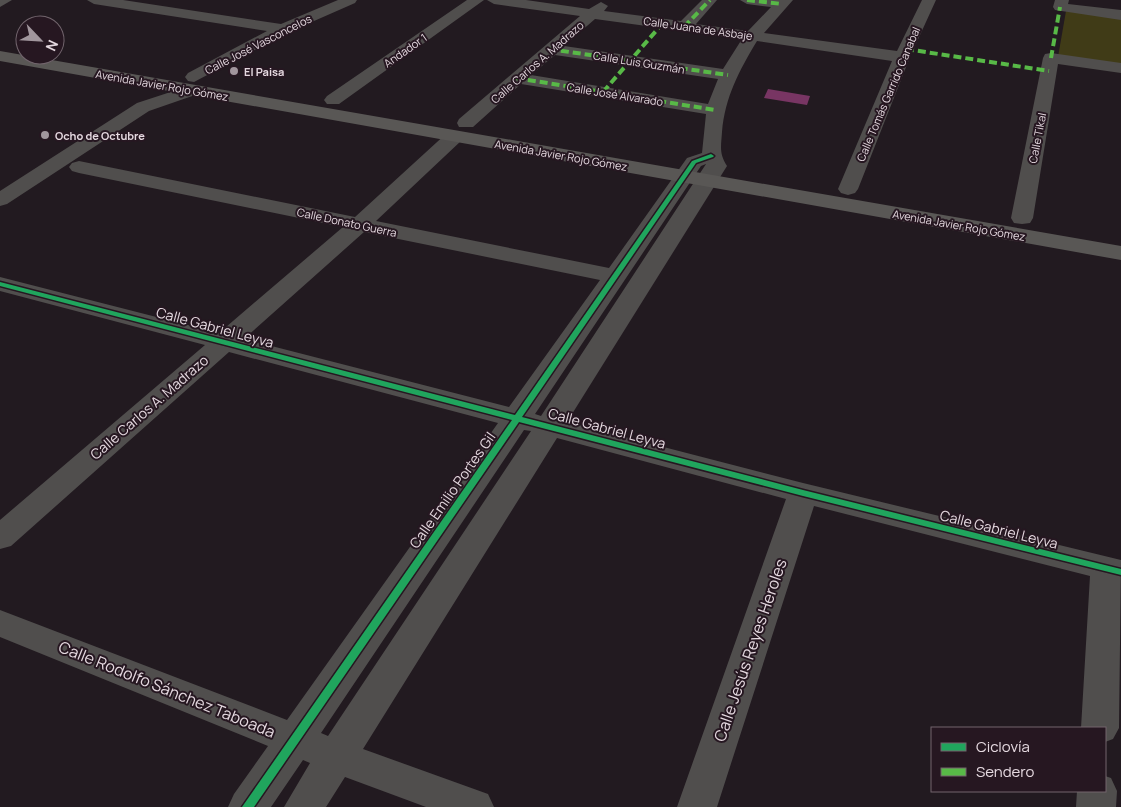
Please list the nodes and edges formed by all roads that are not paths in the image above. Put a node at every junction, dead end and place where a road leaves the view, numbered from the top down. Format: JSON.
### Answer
{"nodes":[{"id":1,"x":6,"y":0,"type":"edge"},
{"id":2,"x":94,"y":0,"type":"edge"},
{"id":3,"x":350,"y":0,"type":"edge"},
{"id":4,"x":477,"y":0,"type":"edge"},
{"id":5,"x":498,"y":0,"type":"edge"},
{"id":6,"x":607,"y":0,"type":"edge"},
{"id":7,"x":710,"y":0,"type":"edge"},
{"id":8,"x":748,"y":0,"type":"edge"},
{"id":9,"x":929,"y":0,"type":"edge"},
{"id":10,"x":0,"y":2,"type":"edge"},
{"id":11,"x":784,"y":2,"type":"edge"},
{"id":12,"x":1061,"y":4,"type":"edge"},
{"id":13,"x":592,"y":14,"type":"junction"},
{"id":14,"x":1121,"y":15,"type":"edge"},
{"id":15,"x":662,"y":24,"type":"junction"},
{"id":16,"x":684,"y":27,"type":"junction"},
{"id":17,"x":283,"y":29,"type":"junction"},
{"id":18,"x":752,"y":36,"type":"junction"},
{"id":19,"x":0,"y":43,"type":"edge"},
{"id":20,"x":15,"y":46,"type":"edge"},
{"id":21,"x":550,"y":49,"type":"junction"},
{"id":22,"x":0,"y":56,"type":"edge"},
{"id":23,"x":65,"y":56,"type":"edge"},
{"id":24,"x":902,"y":57,"type":"junction"},
{"id":25,"x":629,"y":61,"type":"junction"},
{"id":26,"x":1121,"y":68,"type":"edge"},
{"id":27,"x":728,"y":75,"type":"junction"},
{"id":28,"x":516,"y":78,"type":"junction"},
{"id":29,"x":189,"y":87,"type":"junction"},
{"id":30,"x":603,"y":92,"type":"junction"},
{"id":31,"x":333,"y":100,"type":"junction"},
{"id":32,"x":715,"y":110,"type":"junction"},
{"id":33,"x":461,"y":130,"type":"junction"},
{"id":34,"x":79,"y":167,"type":"junction"},
{"id":35,"x":703,"y":168,"type":"junction"},
{"id":36,"x":9,"y":185,"type":"edge"},
{"id":37,"x":848,"y":188,"type":"junction"},
{"id":38,"x":0,"y":200,"type":"edge"},
{"id":39,"x":1022,"y":218,"type":"junction"},
{"id":40,"x":0,"y":220,"type":"edge"},
{"id":41,"x":359,"y":224,"type":"junction"},
{"id":42,"x":1121,"y":235,"type":"edge"},
{"id":43,"x":1121,"y":253,"type":"edge"},
{"id":44,"x":615,"y":276,"type":"junction"},
{"id":45,"x":0,"y":284,"type":"edge"},
{"id":46,"x":222,"y":342,"type":"junction"},
{"id":47,"x":517,"y":418,"type":"junction"},
{"id":48,"x":550,"y":426,"type":"junction"},
{"id":49,"x":803,"y":493,"type":"junction"},
{"id":50,"x":0,"y":538,"type":"edge"},
{"id":51,"x":1114,"y":570,"type":"edge"},
{"id":52,"x":0,"y":623,"type":"edge"},
{"id":53,"x":1100,"y":727,"type":"edge"},
{"id":54,"x":295,"y":739,"type":"junction"},
{"id":55,"x":336,"y":756,"type":"junction"},
{"id":56,"x":1097,"y":792,"type":"edge"},
{"id":57,"x":248,"y":807,"type":"edge"},
{"id":58,"x":304,"y":807,"type":"edge"},
{"id":59,"x":474,"y":807,"type":"edge"},
{"id":60,"x":697,"y":807,"type":"edge"},
{"id":61,"x":1096,"y":807,"type":"edge"}],
"edges":[{"from":1,"to":10,"type":"main road"},
{"from":2,"to":17,"type":"street"},
{"from":3,"to":17,"type":"street","name":"Calle José Vasconcelos"},
{"from":4,"to":31,"type":"street","name":"Andador 1"},
{"from":5,"to":13,"type":"street","name":"Calle Juana de Asbaje"},
{"from":6,"to":13,"type":"street","name":"Calle Carlos A. Madrazo"},
{"from":7,"to":16,"type":"street"},
{"from":8,"to":11,"type":"street"},
{"from":9,"to":24,"type":"street","name":"Calle Tomás Garrido Canabal"},
{"from":11,"to":18,"type":"street"},
{"from":12,"to":14,"type":"street"},
{"from":13,"to":15,"type":"street","name":"Calle Juana de Asbaje"},
{"from":13,"to":21,"type":"street","name":"Calle Carlos A. Madrazo"},
{"from":15,"to":16,"type":"street","name":"Calle Juana de Asbaje"},
{"from":15,"to":25,"type":"street"},
{"from":16,"to":18,"type":"street","name":"Calle Juana de Asbaje"},
{"from":17,"to":29,"type":"street","name":"Calle José Vasconcelos"},
{"from":18,"to":24,"type":"street","name":"Calle Juana de Asbaje"},
{"from":18,"to":27,"type":"street"},
{"from":19,"to":20,"type":"main road"},
{"from":21,"to":25,"type":"street","name":"Calle Luis Guzmán"},
{"from":21,"to":28,"type":"street","name":"Calle Carlos A. Madrazo"},
{"from":22,"to":29,"type":"main road","name":"Avenida Javier Rojo Gómez"},
{"from":23,"to":29,"type":"main road","name":"Avenida Javier Rojo Gómez"},
{"from":24,"to":37,"type":"street","name":"Calle Tomás Garrido Canabal"},
{"from":25,"to":27,"type":"street","name":"Calle Luis Guzmán"},
{"from":25,"to":30,"type":"street"},
{"from":26,"to":39,"type":"street","name":"Calle Tikal"},
{"from":27,"to":32,"type":"street"},
{"from":28,"to":30,"type":"street","name":"Calle José Alvarado"},
{"from":28,"to":33,"type":"street","name":"Calle Carlos A. Madrazo"},
{"from":29,"to":31,"type":"main road","name":"Avenida Javier Rojo Gómez"},
{"from":29,"to":33,"type":"main road","name":"Avenida Javier Rojo Gómez"},
{"from":29,"to":34,"type":"street","name":"Calle José Vasconcelos"},
{"from":29,"to":36,"type":"street","name":"Calle José Vasconcelos"},
{"from":30,"to":32,"type":"street","name":"Calle José Alvarado"},
{"from":31,"to":33,"type":"main road","name":"Avenida Javier Rojo Gómez"},
{"from":32,"to":35,"type":"street"},
{"from":33,"to":35,"type":"main road","name":"Avenida Javier Rojo Gómez"},
{"from":33,"to":41,"type":"street","name":"Calle Carlos A. Madrazo"},
{"from":34,"to":40,"type":"street","name":"Calle José Vasconcelos"},
{"from":34,"to":41,"type":"street","name":"Calle Donato Guerra"},
{"from":35,"to":37,"type":"main road","name":"Avenida Javier Rojo Gómez"},
{"from":35,"to":43,"type":"main road","name":"Avenida Javier Rojo Gómez"},
{"from":35,"to":44,"type":"street","name":"Calle Emilio Portes Gil"},
{"from":35,"to":48,"type":"street"},
{"from":36,"to":38,"type":"street","name":"Calle José Vasconcelos"},
{"from":37,"to":39,"type":"main road","name":"Avenida Javier Rojo Gómez"},
{"from":39,"to":42,"type":"main road","name":"Avenida Javier Rojo Gómez"},
{"from":41,"to":44,"type":"street","name":"Calle Donato Guerra"},
{"from":41,"to":46,"type":"street","name":"Calle Carlos A. Madrazo"},
{"from":44,"to":47,"type":"street","name":"Calle Emilio Portes Gil"},
{"from":45,"to":46,"type":"street","name":"Calle Gabriel Leyva"},
{"from":46,"to":47,"type":"street","name":"Calle Gabriel Leyva"},
{"from":46,"to":50,"type":"street","name":"Calle Carlos A. Madrazo"},
{"from":47,"to":48,"type":"street","name":"Calle Gabriel Leyva"},
{"from":47,"to":54,"type":"street","name":"Calle Emilio Portes Gil"},
{"from":48,"to":49,"type":"street","name":"Calle Gabriel Leyva"},
{"from":48,"to":55,"type":"street"},
{"from":49,"to":51,"type":"street","name":"Calle Gabriel Leyva"},
{"from":49,"to":60,"type":"street","name":"Calle Jesús Reyes Heroles"},
{"from":51,"to":53,"type":"street"},
{"from":52,"to":54,"type":"street","name":"Calle Rodolfo Sánchez Taboada"},
{"from":54,"to":55,"type":"street","name":"Calle Rodolfo Sánchez Taboada"},
{"from":54,"to":57,"type":"street","name":"Calle Emilio Portes Gil"},
{"from":55,"to":58,"type":"street"},
{"from":55,"to":59,"type":"street","name":"Calle Rodolfo Sánchez Taboada"},
{"from":56,"to":61,"type":"street"}]}
